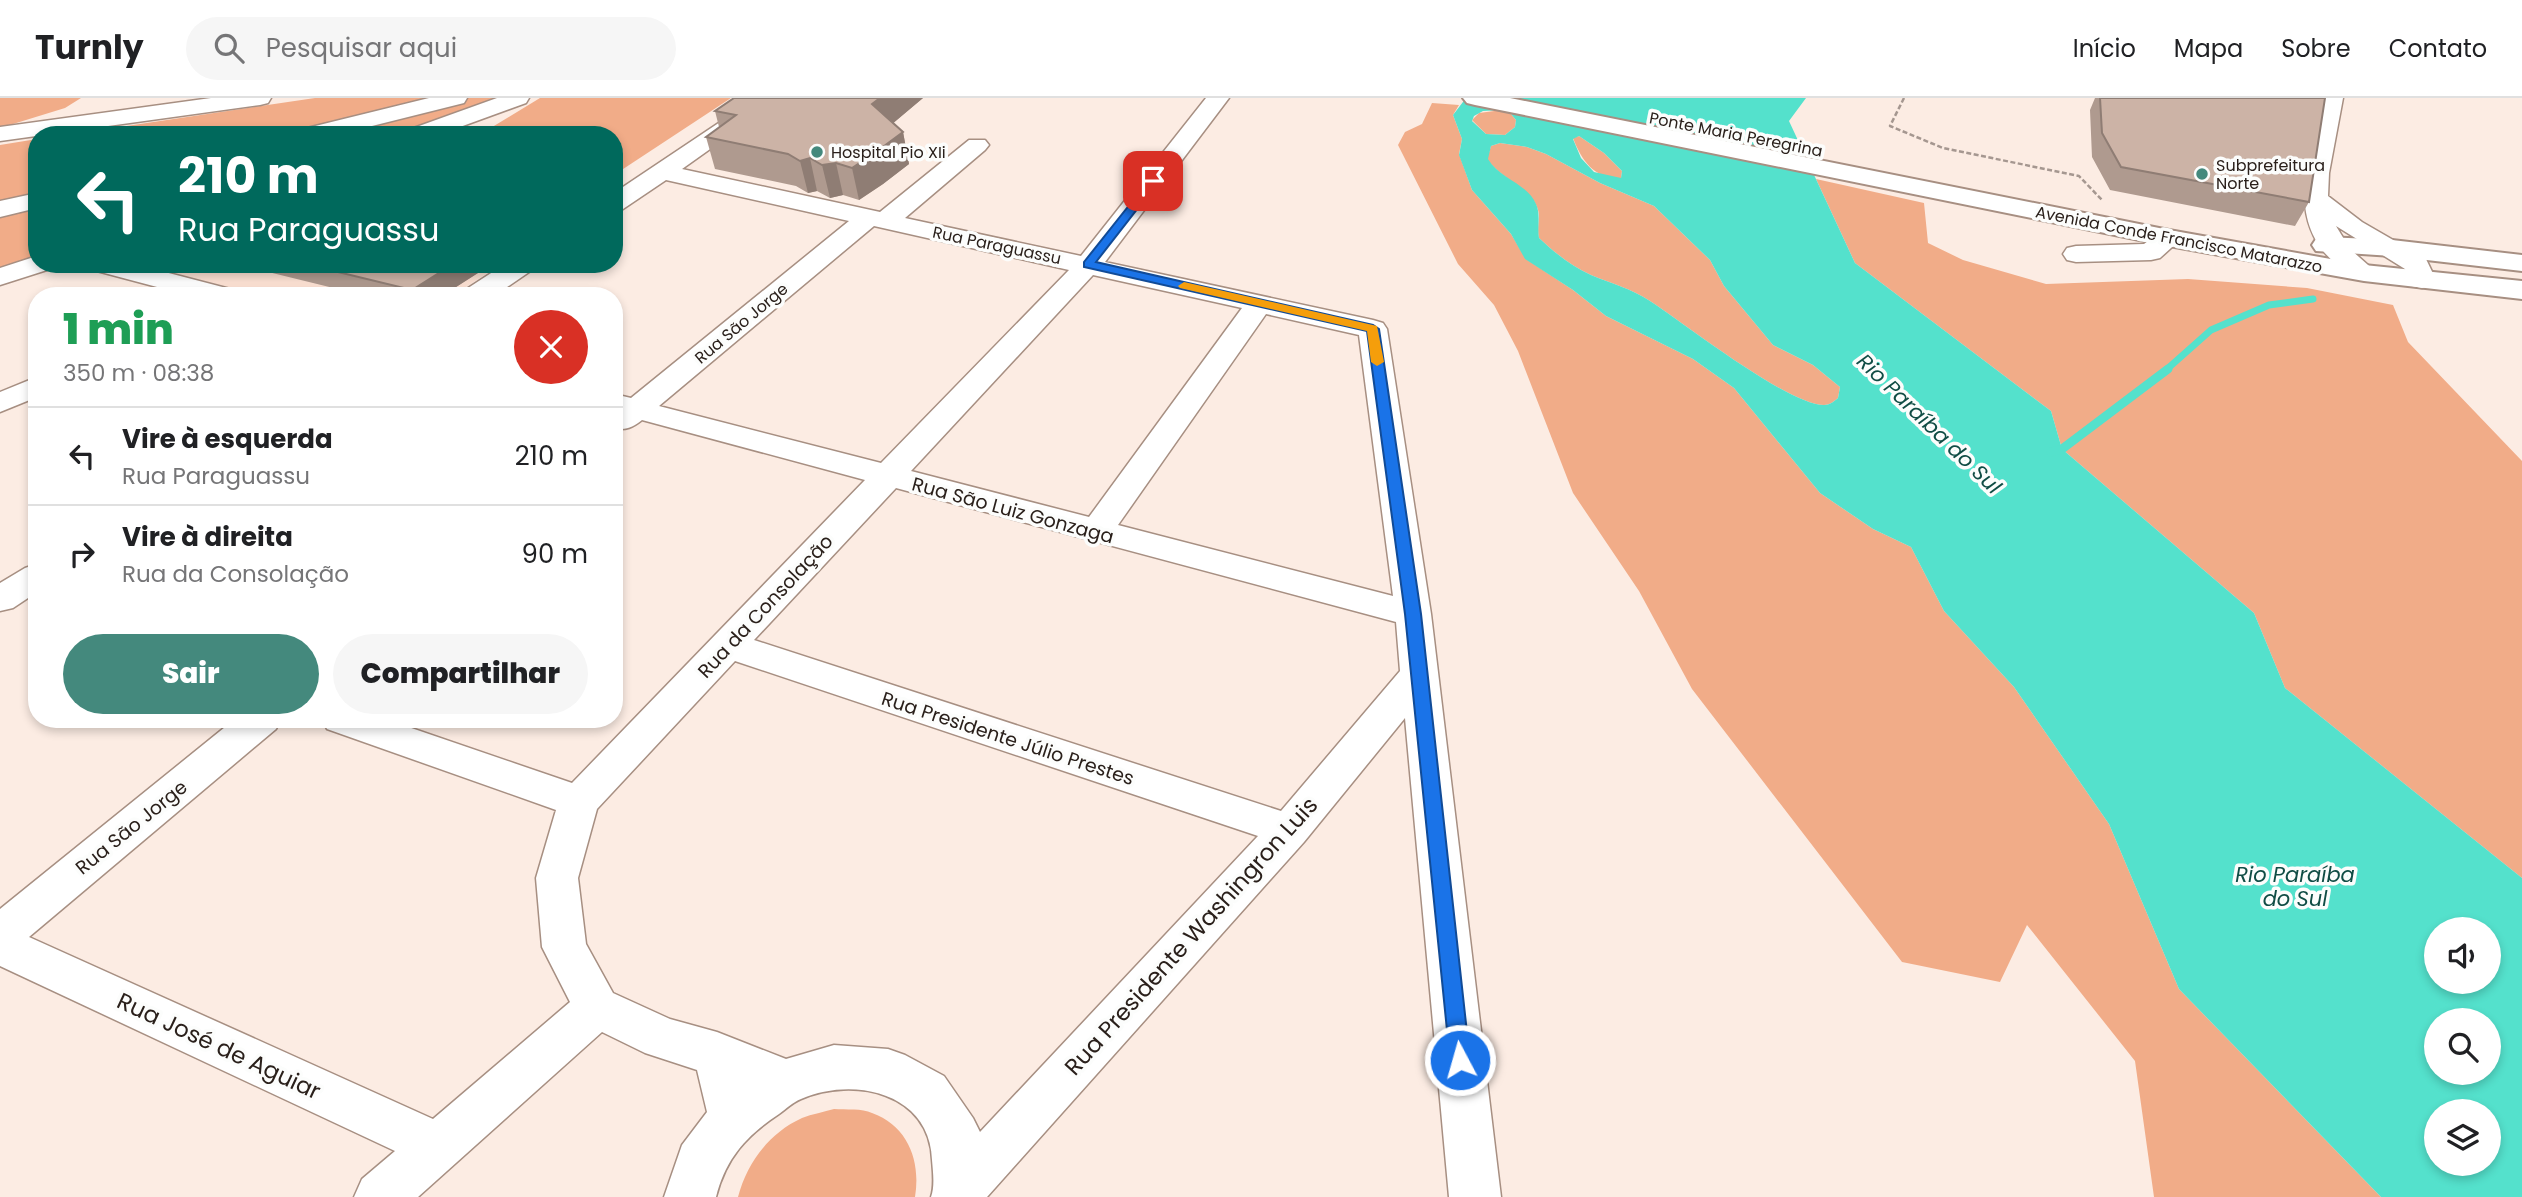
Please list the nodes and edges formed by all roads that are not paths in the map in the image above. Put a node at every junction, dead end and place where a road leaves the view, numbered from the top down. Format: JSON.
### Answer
{"nodes":[{"id":1,"x":260,"y":98,"type":"edge"},
{"id":2,"x":456,"y":98,"type":"edge"},
{"id":3,"x":518,"y":98,"type":"edge"},
{"id":4,"x":771,"y":98,"type":"edge"},
{"id":5,"x":1218,"y":98,"type":"edge"},
{"id":6,"x":1475,"y":98,"type":"edge"},
{"id":7,"x":1554,"y":98,"type":"edge"},
{"id":8,"x":2332,"y":98,"type":"edge"},
{"id":9,"x":58,"y":126,"type":"edge"},
{"id":10,"x":343,"y":126,"type":"edge"},
{"id":11,"x":441,"y":126,"type":"edge"},
{"id":12,"x":28,"y":130,"type":"edge"},
{"id":13,"x":0,"y":134,"type":"edge"},
{"id":14,"x":977,"y":145,"type":"dead end"},
{"id":15,"x":1843,"y":164,"type":"junction"},
{"id":16,"x":1918,"y":169,"type":"joint"},
{"id":17,"x":663,"y":172,"type":"junction"},
{"id":18,"x":623,"y":198,"type":"edge"},
{"id":19,"x":2315,"y":198,"type":"junction"},
{"id":20,"x":28,"y":202,"type":"edge"},
{"id":21,"x":0,"y":209,"type":"edge"},
{"id":22,"x":876,"y":220,"type":"junction"},
{"id":23,"x":2169,"y":238,"type":"junction"},
{"id":24,"x":2333,"y":246,"type":"junction"},
{"id":25,"x":2392,"y":248,"type":"junction"},
{"id":26,"x":2076,"y":254,"type":"dead end"},
{"id":27,"x":28,"y":259,"type":"edge"},
{"id":28,"x":2522,"y":263,"type":"edge"},
{"id":29,"x":1088,"y":264,"type":"junction"},
{"id":30,"x":28,"y":267,"type":"edge"},
{"id":31,"x":0,"y":268,"type":"edge"},
{"id":32,"x":136,"y":273,"type":"edge"},
{"id":33,"x":510,"y":273,"type":"edge"},
{"id":34,"x":2364,"y":273,"type":"junction"},
{"id":35,"x":0,"y":277,"type":"edge"},
{"id":36,"x":2422,"y":280,"type":"junction"},
{"id":37,"x":190,"y":287,"type":"edge"},
{"id":38,"x":488,"y":287,"type":"edge"},
{"id":39,"x":2522,"y":290,"type":"edge"},
{"id":40,"x":1260,"y":303,"type":"junction"},
{"id":41,"x":28,"y":390,"type":"edge"},
{"id":42,"x":0,"y":403,"type":"edge"},
{"id":43,"x":623,"y":412,"type":"edge"},
{"id":44,"x":623,"y":413,"type":"edge"},
{"id":45,"x":887,"y":477,"type":"junction"},
{"id":46,"x":1096,"y":531,"type":"junction"},
{"id":47,"x":28,"y":584,"type":"edge"},
{"id":48,"x":11,"y":598,"type":"edge"},
{"id":49,"x":1413,"y":614,"type":"junction"},
{"id":50,"x":728,"y":645,"type":"junction"},
{"id":51,"x":1418,"y":676,"type":"junction"},
{"id":52,"x":251,"y":728,"type":"edge"},
{"id":53,"x":367,"y":728,"type":"edge"},
{"id":54,"x":579,"y":802,"type":"junction"},
{"id":55,"x":1289,"y":830,"type":"junction"},
{"id":56,"x":0,"y":935,"type":"edge"},
{"id":57,"x":0,"y":945,"type":"edge"},
{"id":58,"x":597,"y":1007,"type":"junction"},
{"id":59,"x":717,"y":1054,"type":"junction"},
{"id":60,"x":786,"y":1081,"type":"junction"},
{"id":61,"x":733,"y":1117,"type":"junction"},
{"id":62,"x":439,"y":1146,"type":"junction"},
{"id":63,"x":958,"y":1194,"type":"edge"},
{"id":64,"x":380,"y":1197,"type":"edge"},
{"id":65,"x":690,"y":1197,"type":"edge"},
{"id":66,"x":1475,"y":1197,"type":"edge"}],
"edges":[{"from":1,"to":9,"type":"street"},
{"from":2,"to":10,"type":"street"},
{"from":3,"to":11,"type":"street"},
{"from":4,"to":17,"type":"street"},
{"from":5,"to":29,"type":"street","name":"Rua da Consolação"},
{"from":6,"to":15,"type":"main road","name":"Ponte Maria Peregrina"},
{"from":7,"to":15,"type":"main road","name":"Ponte Maria Peregrina"},
{"from":8,"to":19,"type":"street"},
{"from":12,"to":13,"type":"street"},
{"from":14,"to":22,"type":"street","name":"Rua São Jorge"},
{"from":15,"to":16,"type":"main road","name":"Ponte Maria Peregrina"},
{"from":15,"to":23,"type":"main road","name":"Avenida Conde Francisco Matarazzo"},
{"from":16,"to":24,"type":"main road","name":"Avenida Conde Francisco Matarazzo"},
{"from":17,"to":18,"type":"street"},
{"from":17,"to":22,"type":"street","name":"Rua Paraguassu"},
{"from":19,"to":24,"type":"street"},
{"from":19,"to":25,"type":"street"},
{"from":20,"to":21,"type":"street"},
{"from":22,"to":29,"type":"street","name":"Rua Paraguassu"},
{"from":22,"to":43,"type":"street","name":"Rua São Jorge"},
{"from":23,"to":26,"type":"street"},
{"from":23,"to":34,"type":"main road","name":"Avenida Conde Francisco Matarazzo"},
{"from":24,"to":25,"type":"main road","name":"Avenida Conde Francisco Matarazzo"},
{"from":24,"to":34,"type":"street"},
{"from":25,"to":28,"type":"main road","name":"Avenida Conde Francisco Matarazzo"},
{"from":25,"to":36,"type":"street"},
{"from":27,"to":31,"type":"street"},
{"from":29,"to":40,"type":"street","name":"Rua Paraguassu"},
{"from":29,"to":45,"type":"street","name":"Rua da Consolação"},
{"from":30,"to":35,"type":"street"},
{"from":32,"to":37,"type":"street"},
{"from":33,"to":38,"type":"street"},
{"from":34,"to":36,"type":"main road","name":"Avenida Conde Francisco Matarazzo"},
{"from":36,"to":39,"type":"main road","name":"Avenida Conde Francisco Matarazzo"},
{"from":40,"to":46,"type":"street"},
{"from":40,"to":49,"type":"street","name":"Rua Paraguassu"},
{"from":41,"to":42,"type":"street"},
{"from":44,"to":45,"type":"street","name":"Rua São Luiz Gonzaga"},
{"from":45,"to":46,"type":"street","name":"Rua São Luiz Gonzaga"},
{"from":45,"to":50,"type":"street","name":"Rua da Consolação"},
{"from":46,"to":49,"type":"street","name":"Rua São Luiz Gonzaga"},
{"from":47,"to":48,"type":"street"},
{"from":49,"to":51,"type":"street"},
{"from":50,"to":54,"type":"street","name":"Rua da Consolação"},
{"from":50,"to":55,"type":"street","name":"Rua Presidente Júlio Prestes"},
{"from":51,"to":55,"type":"street","name":"Rua Presidente Washingron Luis"},
{"from":51,"to":66,"type":"street"},
{"from":52,"to":56,"type":"street","name":"Rua São Jorge"},
{"from":53,"to":54,"type":"street"},
{"from":54,"to":58,"type":"street","name":"Rua da Consolação"},
{"from":55,"to":63,"type":"street","name":"Rua Presidente Washingron Luis"},
{"from":57,"to":62,"type":"street","name":"Rua José de Aguiar"},
{"from":58,"to":59,"type":"street"},
{"from":58,"to":62,"type":"street"},
{"from":59,"to":60,"type":"street"},
{"from":59,"to":61,"type":"street"},
{"from":60,"to":61,"type":"street"},
{"from":60,"to":63,"type":"street"},
{"from":61,"to":65,"type":"street"},
{"from":62,"to":64,"type":"street"}]}
